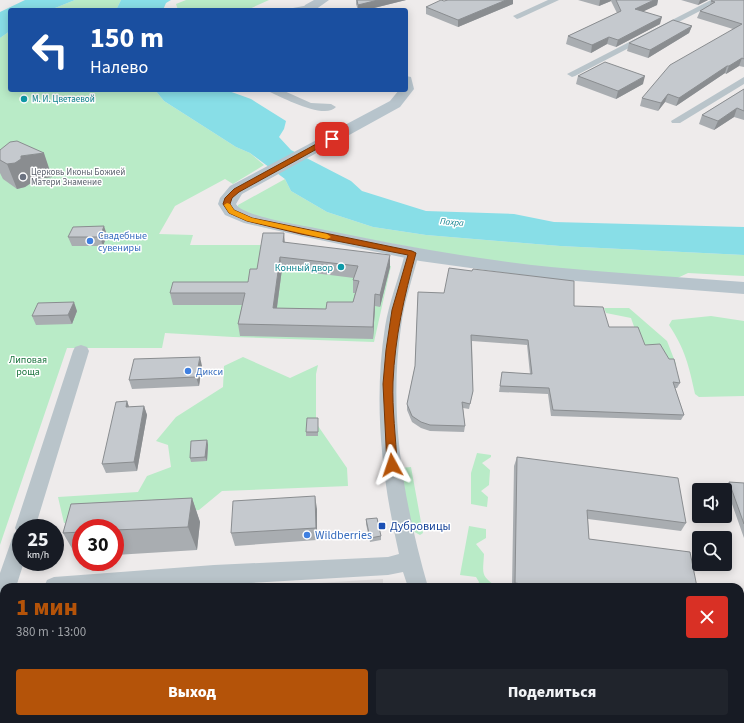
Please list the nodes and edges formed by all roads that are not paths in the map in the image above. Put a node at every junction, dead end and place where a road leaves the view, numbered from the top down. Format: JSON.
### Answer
{"nodes":[{"id":1,"x":322,"y":0,"type":"edge"},
{"id":2,"x":555,"y":0,"type":"edge"},
{"id":3,"x":717,"y":0,"type":"edge"},
{"id":4,"x":309,"y":8,"type":"edge"},
{"id":5,"x":517,"y":16,"type":"dead end"},
{"id":6,"x":572,"y":74,"type":"dead end"},
{"id":7,"x":744,"y":80,"type":"edge"},
{"id":8,"x":278,"y":92,"type":"edge"},
{"id":9,"x":405,"y":92,"type":"edge"},
{"id":10,"x":331,"y":107,"type":"dead end"},
{"id":11,"x":676,"y":121,"type":"dead end"},
{"id":12,"x":412,"y":253,"type":"junction"},
{"id":13,"x":744,"y":288,"type":"edge"},
{"id":14,"x":81,"y":351,"type":"dead end"},
{"id":15,"x":27,"y":519,"type":"edge"},
{"id":16,"x":410,"y":561,"type":"junction"},
{"id":17,"x":12,"y":568,"type":"edge"},
{"id":18,"x":7,"y":583,"type":"edge"},
{"id":19,"x":107,"y":583,"type":"edge"},
{"id":20,"x":417,"y":583,"type":"edge"}],
"edges":[{"from":1,"to":4,"type":"main road"},
{"from":2,"to":5,"type":"street"},
{"from":3,"to":6,"type":"street"},
{"from":7,"to":11,"type":"street"},
{"from":8,"to":10,"type":"street"},
{"from":9,"to":12,"type":"main road"},
{"from":12,"to":13,"type":"main road"},
{"from":12,"to":16,"type":"street"},
{"from":14,"to":15,"type":"street"},
{"from":16,"to":19,"type":"street"},
{"from":16,"to":20,"type":"street"},
{"from":17,"to":18,"type":"street"}]}
